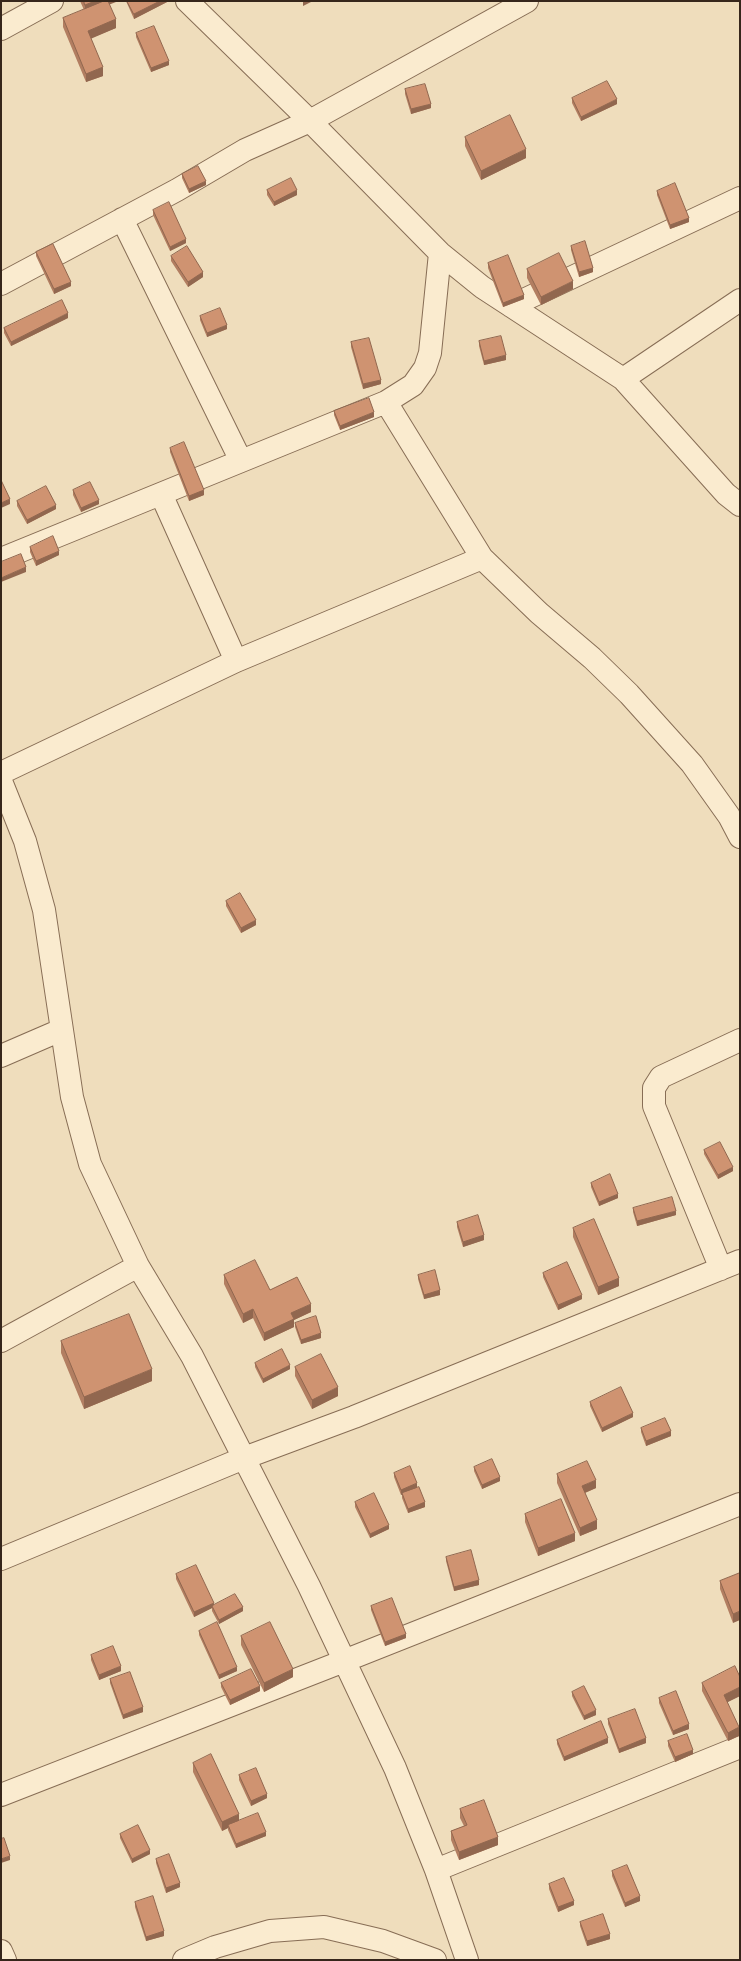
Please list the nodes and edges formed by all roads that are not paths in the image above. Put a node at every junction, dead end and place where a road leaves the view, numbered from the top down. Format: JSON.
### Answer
{"nodes":[{"id":1,"x":52,"y":1,"type":"edge"},
{"id":2,"x":187,"y":1,"type":"edge"},
{"id":3,"x":527,"y":1,"type":"edge"},
{"id":4,"x":1,"y":29,"type":"edge"},
{"id":5,"x":310,"y":121,"type":"junction"},
{"id":6,"x":740,"y":198,"type":"edge"},
{"id":7,"x":122,"y":219,"type":"junction"},
{"id":8,"x":440,"y":254,"type":"junction"},
{"id":9,"x":1,"y":284,"type":"edge"},
{"id":10,"x":740,"y":300,"type":"edge"},
{"id":11,"x":511,"y":306,"type":"junction"},
{"id":12,"x":623,"y":379,"type":"junction"},
{"id":13,"x":386,"y":402,"type":"junction"},
{"id":14,"x":241,"y":461,"type":"junction"},
{"id":15,"x":161,"y":494,"type":"junction"},
{"id":16,"x":735,"y":495,"type":"edge"},
{"id":17,"x":1,"y":558,"type":"edge"},
{"id":18,"x":482,"y":558,"type":"junction"},
{"id":19,"x":236,"y":661,"type":"junction"},
{"id":20,"x":1,"y":773,"type":"edge"},
{"id":21,"x":1,"y":780,"type":"edge"},
{"id":22,"x":740,"y":837,"type":"edge"},
{"id":23,"x":61,"y":1030,"type":"junction"},
{"id":24,"x":740,"y":1040,"type":"edge"},
{"id":25,"x":1,"y":1056,"type":"edge"},
{"id":26,"x":730,"y":1265,"type":"edge"},
{"id":27,"x":138,"y":1266,"type":"junction"},
{"id":28,"x":1,"y":1341,"type":"edge"},
{"id":29,"x":244,"y":1458,"type":"junction"},
{"id":30,"x":740,"y":1504,"type":"edge"},
{"id":31,"x":1,"y":1558,"type":"edge"},
{"id":32,"x":344,"y":1661,"type":"junction"},
{"id":33,"x":740,"y":1747,"type":"edge"},
{"id":34,"x":1,"y":1795,"type":"edge"},
{"id":35,"x":436,"y":1870,"type":"junction"},
{"id":36,"x":1,"y":1951,"type":"edge"},
{"id":37,"x":5,"y":1960,"type":"edge"},
{"id":38,"x":184,"y":1960,"type":"edge"},
{"id":39,"x":435,"y":1960,"type":"edge"},
{"id":40,"x":467,"y":1960,"type":"edge"}],
"edges":[{"from":1,"to":4,"type":"street"},
{"from":2,"to":5,"type":"street"},
{"from":3,"to":5,"type":"street"},
{"from":5,"to":7,"type":"street"},
{"from":5,"to":8,"type":"street"},
{"from":6,"to":11,"type":"street"},
{"from":7,"to":9,"type":"street"},
{"from":7,"to":14,"type":"street"},
{"from":8,"to":11,"type":"street"},
{"from":8,"to":13,"type":"street"},
{"from":10,"to":12,"type":"street"},
{"from":11,"to":12,"type":"street"},
{"from":12,"to":16,"type":"street"},
{"from":13,"to":14,"type":"street"},
{"from":13,"to":18,"type":"street"},
{"from":14,"to":15,"type":"street"},
{"from":15,"to":17,"type":"street"},
{"from":15,"to":19,"type":"street"},
{"from":18,"to":19,"type":"street"},
{"from":18,"to":22,"type":"street"},
{"from":19,"to":20,"type":"street"},
{"from":21,"to":23,"type":"street"},
{"from":23,"to":25,"type":"street"},
{"from":23,"to":27,"type":"street"},
{"from":24,"to":26,"type":"street"},
{"from":26,"to":29,"type":"street"},
{"from":27,"to":28,"type":"street"},
{"from":27,"to":29,"type":"street"},
{"from":29,"to":31,"type":"street"},
{"from":29,"to":32,"type":"street"},
{"from":30,"to":32,"type":"street"},
{"from":32,"to":34,"type":"street"},
{"from":32,"to":35,"type":"street"},
{"from":33,"to":35,"type":"street"},
{"from":35,"to":40,"type":"street"},
{"from":36,"to":37,"type":"street"},
{"from":38,"to":39,"type":"street"}]}
